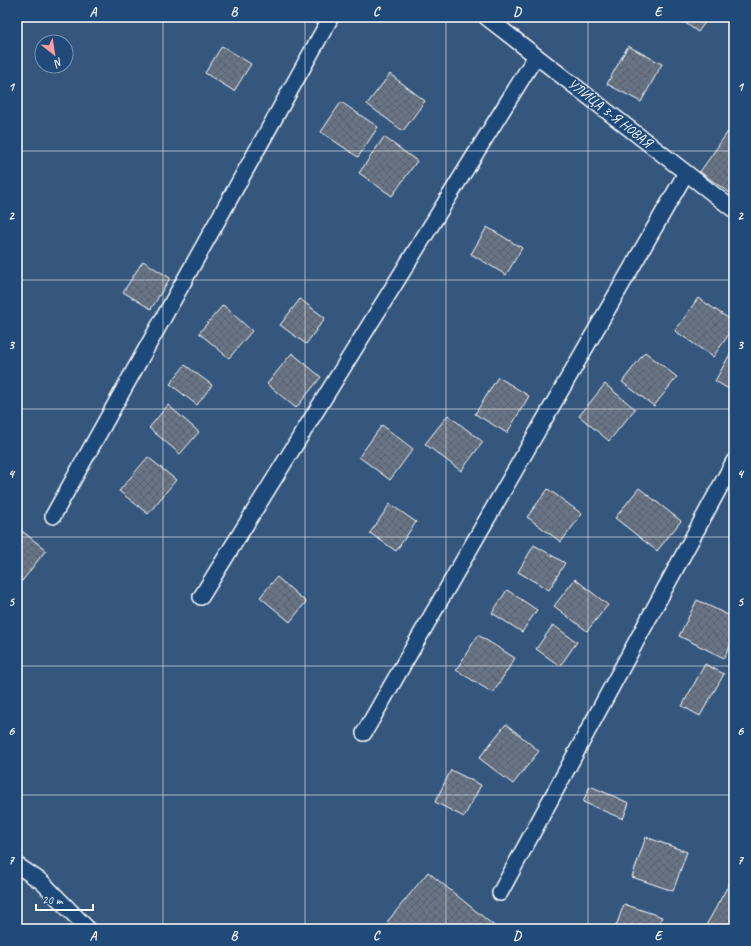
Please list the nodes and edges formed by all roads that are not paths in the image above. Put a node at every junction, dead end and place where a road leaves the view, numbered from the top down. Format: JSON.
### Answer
{"nodes":[{"id":1,"x":331,"y":17,"type":"edge"},
{"id":2,"x":486,"y":17,"type":"edge"},
{"id":3,"x":536,"y":56,"type":"junction"},
{"id":4,"x":686,"y":173,"type":"junction"},
{"id":5,"x":734,"y":210,"type":"edge"},
{"id":6,"x":734,"y":461,"type":"edge"},
{"id":7,"x":53,"y":516,"type":"dead end"},
{"id":8,"x":201,"y":597,"type":"dead end"},
{"id":9,"x":364,"y":733,"type":"dead end"},
{"id":10,"x":17,"y":865,"type":"edge"},
{"id":11,"x":500,"y":893,"type":"dead end"},
{"id":12,"x":88,"y":929,"type":"edge"}],
"edges":[{"from":1,"to":7,"type":"street"},
{"from":2,"to":3,"type":"street","name":"УЛИЦА 3-Я НОВАЯ"},
{"from":3,"to":4,"type":"street","name":"УЛИЦА 3-Я НОВАЯ"},
{"from":3,"to":8,"type":"street"},
{"from":4,"to":5,"type":"street","name":"УЛИЦА 3-Я НОВАЯ"},
{"from":4,"to":9,"type":"street"},
{"from":6,"to":11,"type":"street"},
{"from":10,"to":12,"type":"street"}]}
